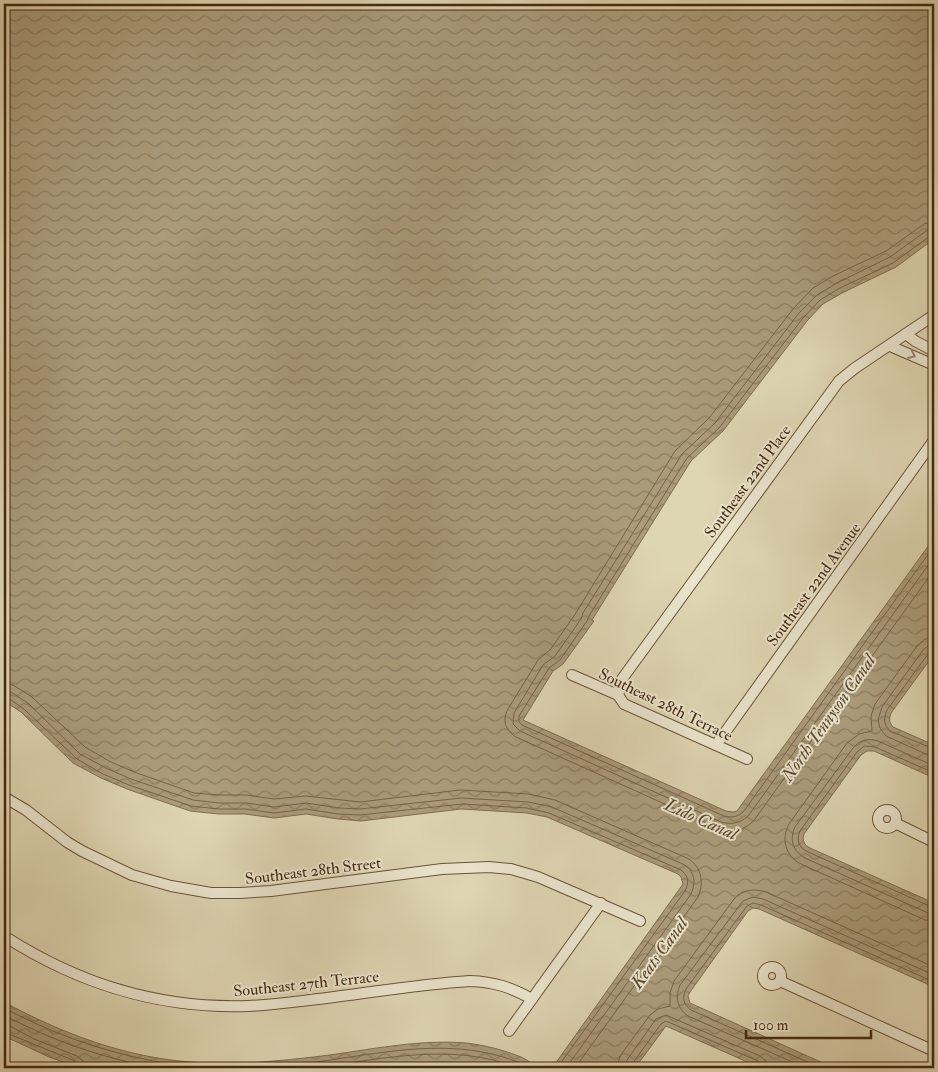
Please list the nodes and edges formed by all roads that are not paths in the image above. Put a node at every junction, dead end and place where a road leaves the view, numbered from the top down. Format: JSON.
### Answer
{"nodes":[{"id":1,"x":934,"y":315,"type":"edge"},
{"id":2,"x":906,"y":334,"type":"junction"},
{"id":3,"x":890,"y":346,"type":"junction"},
{"id":4,"x":934,"y":351,"type":"edge"},
{"id":5,"x":934,"y":365,"type":"edge"},
{"id":6,"x":934,"y":440,"type":"edge"},
{"id":7,"x":572,"y":675,"type":"dead end"},
{"id":8,"x":618,"y":695,"type":"junction"},
{"id":9,"x":716,"y":745,"type":"junction"},
{"id":10,"x":747,"y":759,"type":"dead end"},
{"id":11,"x":4,"y":797,"type":"edge"},
{"id":12,"x":895,"y":823,"type":"dead end"},
{"id":13,"x":934,"y":842,"type":"edge"},
{"id":14,"x":601,"y":903,"type":"junction"},
{"id":15,"x":640,"y":921,"type":"dead end"},
{"id":16,"x":4,"y":936,"type":"edge"},
{"id":17,"x":780,"y":981,"type":"dead end"},
{"id":18,"x":532,"y":999,"type":"junction"},
{"id":19,"x":509,"y":1031,"type":"dead end"},
{"id":20,"x":934,"y":1051,"type":"edge"}],
"edges":[{"from":1,"to":2,"type":"street","name":"Southeast 22nd Place"},
{"from":2,"to":3,"type":"street","name":"Southeast 22nd Place"},
{"from":2,"to":4,"type":"street"},
{"from":3,"to":5,"type":"street","one_way":true},
{"from":3,"to":8,"type":"street","name":"Southeast 22nd Place"},
{"from":6,"to":9,"type":"street","name":"Southeast 22nd Avenue"},
{"from":7,"to":8,"type":"street","name":"Southeast 28th Terrace"},
{"from":8,"to":9,"type":"street","name":"Southeast 28th Terrace"},
{"from":9,"to":10,"type":"street","name":"Southeast 28th Terrace"},
{"from":11,"to":14,"type":"street","name":"Southeast 28th Street"},
{"from":12,"to":13,"type":"street"},
{"from":14,"to":15,"type":"street","name":"Southeast 28th Street"},
{"from":14,"to":18,"type":"street"},
{"from":16,"to":18,"type":"street","name":"Southeast 27th Terrace"},
{"from":17,"to":20,"type":"street"},
{"from":18,"to":19,"type":"street"}]}
